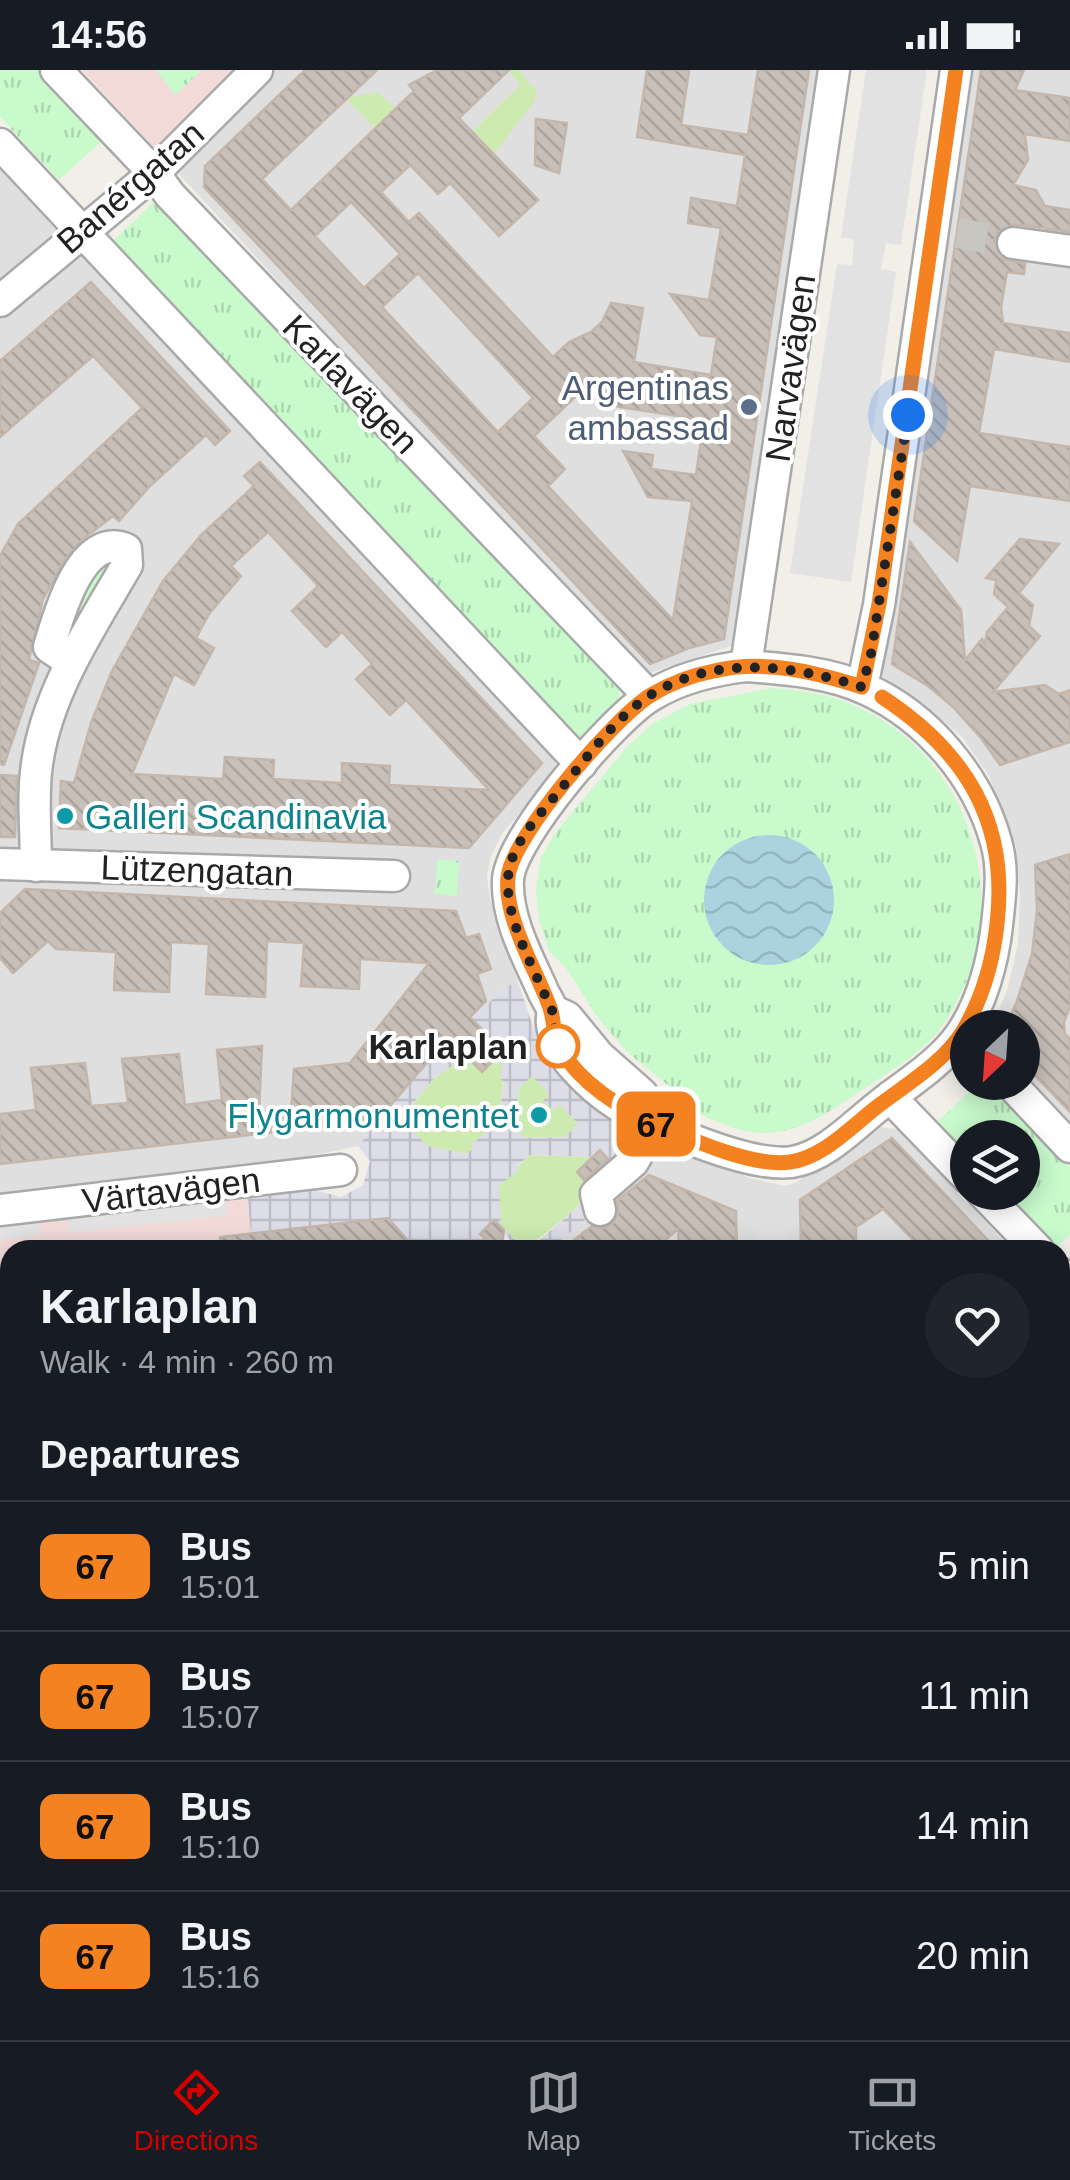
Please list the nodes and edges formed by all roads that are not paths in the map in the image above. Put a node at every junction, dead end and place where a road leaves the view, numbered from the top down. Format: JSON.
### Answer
{"nodes":[{"id":1,"x":56,"y":70,"type":"edge"},
{"id":2,"x":258,"y":70,"type":"edge"},
{"id":3,"x":834,"y":70,"type":"edge"},
{"id":4,"x":956,"y":70,"type":"edge"},
{"id":5,"x":0,"y":144,"type":"edge"},
{"id":6,"x":154,"y":173,"type":"junction"},
{"id":7,"x":83,"y":232,"type":"junction"},
{"id":8,"x":1013,"y":242,"type":"tunnel mouth"},
{"id":9,"x":1070,"y":252,"type":"edge"},
{"id":10,"x":0,"y":301,"type":"edge"},
{"id":11,"x":71,"y":662,"type":"dead end"},
{"id":12,"x":746,"y":666,"type":"junction"},
{"id":13,"x":862,"y":687,"type":"junction"},
{"id":14,"x":649,"y":696,"type":"junction"},
{"id":15,"x":581,"y":764,"type":"junction"},
{"id":16,"x":0,"y":864,"type":"edge"},
{"id":17,"x":36,"y":866,"type":"junction"},
{"id":18,"x":394,"y":876,"type":"dead end"},
{"id":19,"x":974,"y":1010,"type":"edge"},
{"id":20,"x":950,"y":1049,"type":"edge"},
{"id":21,"x":890,"y":1097,"type":"junction"},
{"id":22,"x":1026,"y":1100,"type":"edge"},
{"id":23,"x":655,"y":1124,"type":"junction"},
{"id":24,"x":1070,"y":1146,"type":"edge"},
{"id":25,"x":950,"y":1159,"type":"edge"},
{"id":26,"x":341,"y":1170,"type":"dead end"},
{"id":27,"x":0,"y":1210,"type":"edge"},
{"id":28,"x":600,"y":1210,"type":"dead end"},
{"id":29,"x":999,"y":1210,"type":"edge"},
{"id":30,"x":1028,"y":1240,"type":"edge"}],
"edges":[{"from":1,"to":6,"type":"street","name":"Karlavägen"},
{"from":2,"to":6,"type":"street","name":"Banérgatan"},
{"from":3,"to":12,"type":"street","name":"Narvavägen"},
{"from":4,"to":13,"type":"street"},
{"from":5,"to":7,"type":"street"},
{"from":6,"to":7,"type":"street","name":"Banérgatan"},
{"from":6,"to":14,"type":"street","name":"Karlavägen"},
{"from":7,"to":10,"type":"street","name":"Banérgatan"},
{"from":7,"to":15,"type":"street"},
{"from":8,"to":9,"type":"street"},
{"from":11,"to":17,"type":"street"},
{"from":12,"to":13,"type":"street"},
{"from":12,"to":14,"type":"street"},
{"from":13,"to":19,"type":"street"},
{"from":14,"to":15,"type":"street"},
{"from":15,"to":23,"type":"street"},
{"from":16,"to":17,"type":"street","name":"Lützengatan"},
{"from":17,"to":18,"type":"street","name":"Lützengatan"},
{"from":20,"to":21,"type":"street"},
{"from":21,"to":23,"type":"street"},
{"from":21,"to":25,"type":"street"},
{"from":22,"to":24,"type":"street"},
{"from":23,"to":28,"type":"street"},
{"from":26,"to":27,"type":"street","name":"Värtavägen"},
{"from":29,"to":30,"type":"street"}]}
